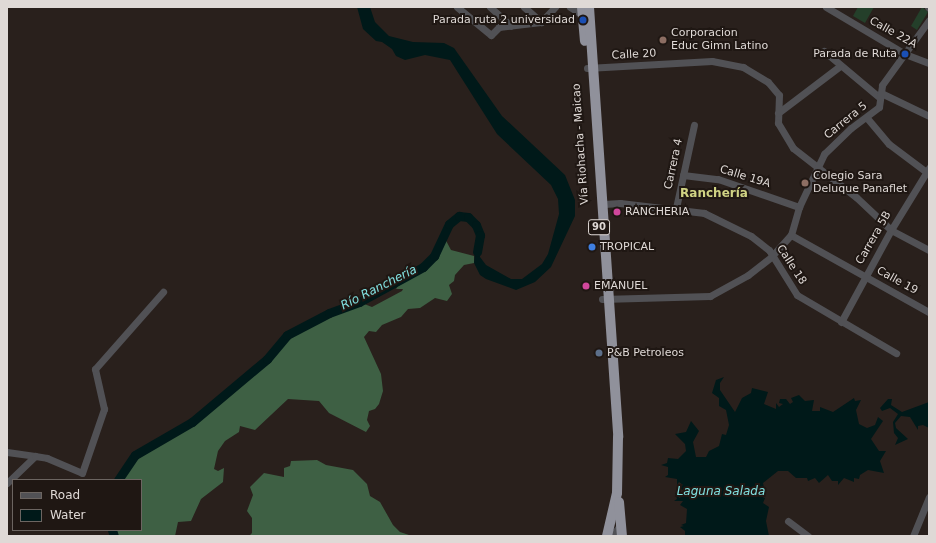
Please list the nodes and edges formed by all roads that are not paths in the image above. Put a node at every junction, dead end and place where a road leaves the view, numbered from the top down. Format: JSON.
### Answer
{"nodes":[{"id":1,"x":457,"y":7,"type":"edge"},
{"id":2,"x":490,"y":7,"type":"edge"},
{"id":3,"x":524,"y":7,"type":"edge"},
{"id":4,"x":555,"y":7,"type":"edge"},
{"id":5,"x":570,"y":7,"type":"edge"},
{"id":6,"x":826,"y":7,"type":"edge"},
{"id":7,"x":586,"y":12,"type":"edge"},
{"id":8,"x":929,"y":20,"type":"edge"},
{"id":9,"x":541,"y":22,"type":"junction"},
{"id":10,"x":511,"y":26,"type":"junction"},
{"id":11,"x":824,"y":51,"type":"dead end"},
{"id":12,"x":905,"y":54,"type":"junction"},
{"id":13,"x":929,"y":64,"type":"edge"},
{"id":14,"x":840,"y":66,"type":"junction"},
{"id":15,"x":590,"y":68,"type":"junction"},
{"id":16,"x":881,"y":96,"type":"junction"},
{"id":17,"x":592,"y":100,"type":"junction"},
{"id":18,"x":778,"y":113,"type":"junction"},
{"id":19,"x":929,"y":116,"type":"edge"},
{"id":20,"x":867,"y":118,"type":"junction"},
{"id":21,"x":694,"y":125,"type":"dead end"},
{"id":22,"x":817,"y":167,"type":"junction"},
{"id":23,"x":928,"y":171,"type":"edge"},
{"id":24,"x":683,"y":175,"type":"junction"},
{"id":25,"x":604,"y":204,"type":"junction"},
{"id":26,"x":799,"y":207,"type":"junction"},
{"id":27,"x":676,"y":208,"type":"junction"},
{"id":28,"x":891,"y":230,"type":"junction"},
{"id":29,"x":791,"y":235,"type":"junction"},
{"id":30,"x":929,"y":250,"type":"edge"},
{"id":31,"x":771,"y":257,"type":"junction"},
{"id":32,"x":865,"y":276,"type":"junction"},
{"id":33,"x":163,"y":292,"type":"dead end"},
{"id":34,"x":605,"y":299,"type":"junction"},
{"id":35,"x":929,"y":312,"type":"edge"},
{"id":36,"x":842,"y":322,"type":"junction"},
{"id":37,"x":896,"y":354,"type":"dead end"},
{"id":38,"x":7,"y":452,"type":"edge"},
{"id":39,"x":35,"y":456,"type":"junction"},
{"id":40,"x":617,"y":472,"type":"junction"},
{"id":41,"x":7,"y":483,"type":"edge"},
{"id":42,"x":929,"y":497,"type":"edge"},
{"id":43,"x":788,"y":521,"type":"dead end"},
{"id":44,"x":621,"y":524,"type":"junction"},
{"id":45,"x":607,"y":536,"type":"edge"},
{"id":46,"x":612,"y":536,"type":"edge"},
{"id":47,"x":622,"y":536,"type":"edge"},
{"id":48,"x":808,"y":536,"type":"edge"},
{"id":49,"x":913,"y":536,"type":"edge"}],
"edges":[{"from":1,"to":10,"type":"street"},
{"from":2,"to":10,"type":"street"},
{"from":3,"to":9,"type":"street"},
{"from":4,"to":9,"type":"street"},
{"from":5,"to":7,"type":"street"},
{"from":6,"to":12,"type":"street","name":"Calle 22A"},
{"from":7,"to":15,"type":"highway","name":"Vía Riohacha - Maicao","number":"90"},
{"from":8,"to":12,"type":"street","name":"Carrera 5"},
{"from":9,"to":10,"type":"street"},
{"from":11,"to":14,"type":"street"},
{"from":12,"to":13,"type":"street","name":"Calle 22A"},
{"from":12,"to":16,"type":"street","name":"Carrera 5"},
{"from":14,"to":16,"type":"street"},
{"from":14,"to":18,"type":"street"},
{"from":15,"to":17,"type":"highway","name":"Vía Riohacha - Maicao","number":"90"},
{"from":15,"to":18,"type":"street","name":"Calle 20"},
{"from":16,"to":19,"type":"street"},
{"from":16,"to":20,"type":"street","name":"Carrera 5"},
{"from":17,"to":25,"type":"highway","name":"Vía Riohacha - Maicao","number":"90"},
{"from":17,"to":34,"type":"highway","name":"Vía Riohacha - Maicao","number":"90"},
{"from":18,"to":22,"type":"street","name":"Calle 20"},
{"from":20,"to":22,"type":"street","name":"Carrera 5"},
{"from":20,"to":23,"type":"street"},
{"from":21,"to":24,"type":"street","name":"Carrera 4"},
{"from":22,"to":26,"type":"street","name":"Carrera 5"},
{"from":22,"to":28,"type":"street","name":"Calle 20"},
{"from":23,"to":28,"type":"street","name":"Carrera 5B"},
{"from":24,"to":26,"type":"street","name":"Calle 19A"},
{"from":24,"to":27,"type":"street","name":"Carrera 4"},
{"from":25,"to":27,"type":"street","name":"Calle 18"},
{"from":25,"to":34,"type":"highway","name":"Vía Riohacha - Maicao","number":"90"},
{"from":26,"to":29,"type":"street","name":"Carrera 5"},
{"from":27,"to":31,"type":"street","name":"Calle 18"},
{"from":28,"to":30,"type":"street","name":"Calle 20"},
{"from":28,"to":32,"type":"street","name":"Carrera 5B"},
{"from":29,"to":31,"type":"street","name":"Carrera 5"},
{"from":29,"to":32,"type":"street","name":"Calle 19"},
{"from":31,"to":34,"type":"street","name":"Carrera 5"},
{"from":31,"to":36,"type":"street","name":"Calle 18"},
{"from":32,"to":35,"type":"street","name":"Calle 19"},
{"from":32,"to":36,"type":"street","name":"Carrera 5B"},
{"from":33,"to":39,"type":"street"},
{"from":34,"to":40,"type":"highway","name":"Vía Riohacha - Maicao","number":"90"},
{"from":36,"to":37,"type":"street","name":"Calle 18"},
{"from":38,"to":39,"type":"street"},
{"from":39,"to":41,"type":"street"},
{"from":40,"to":44,"type":"highway","number":"90"},
{"from":40,"to":45,"type":"highway"},
{"from":42,"to":49,"type":"street"},
{"from":43,"to":48,"type":"street"},
{"from":44,"to":46,"type":"street"},
{"from":44,"to":47,"type":"highway","number":"90"}]}
